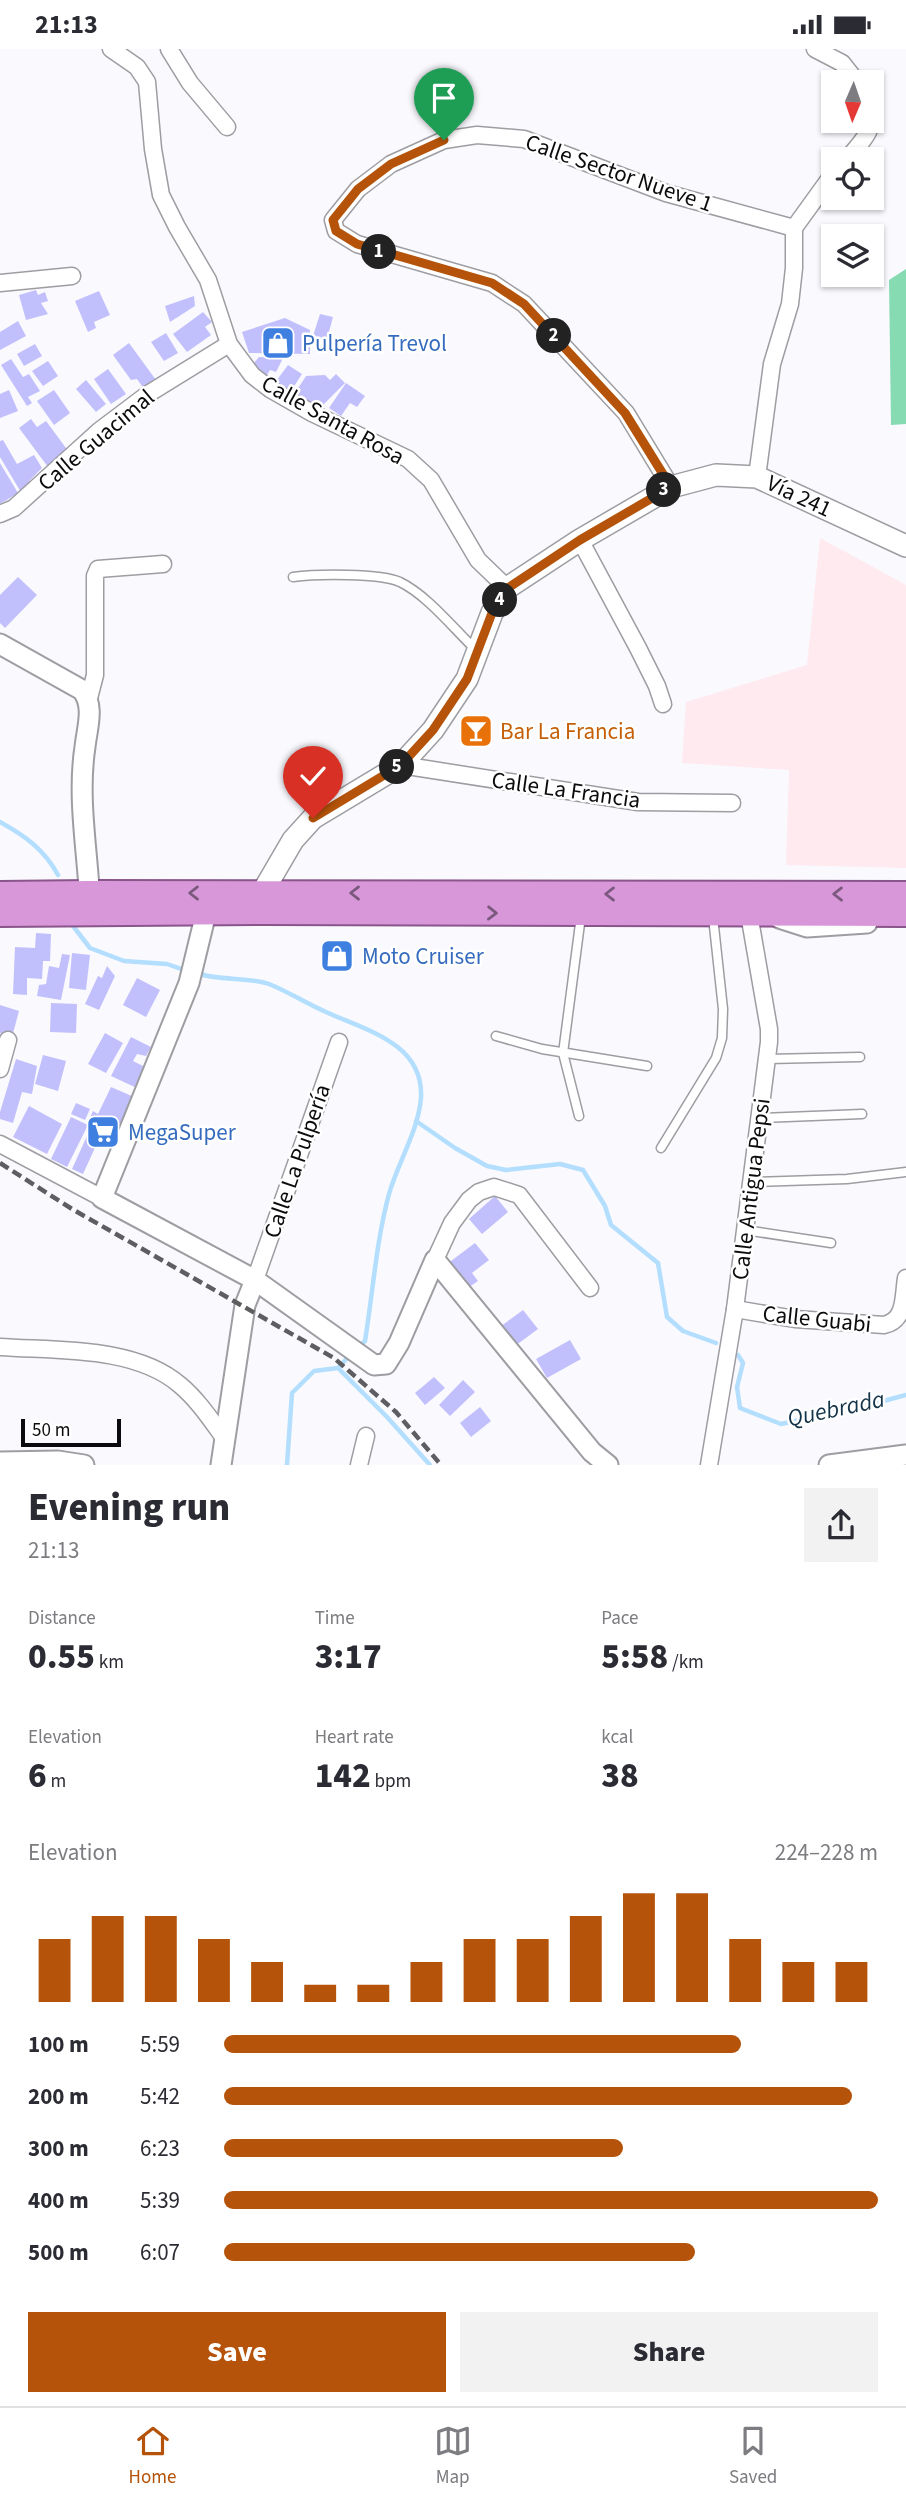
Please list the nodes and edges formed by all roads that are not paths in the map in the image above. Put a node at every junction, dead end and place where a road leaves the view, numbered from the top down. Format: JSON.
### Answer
{"nodes":[{"id":1,"x":169,"y":49,"type":"edge"},
{"id":2,"x":815,"y":49,"type":"edge"},
{"id":3,"x":114,"y":50,"type":"edge"},
{"id":4,"x":848,"y":70,"type":"edge"},
{"id":5,"x":226,"y":127,"type":"dead end"},
{"id":6,"x":821,"y":191,"type":"edge"},
{"id":7,"x":794,"y":228,"type":"junction"},
{"id":8,"x":72,"y":276,"type":"dead end"},
{"id":9,"x":0,"y":283,"type":"edge"},
{"id":10,"x":229,"y":344,"type":"junction"},
{"id":11,"x":757,"y":477,"type":"junction"},
{"id":12,"x":671,"y":487,"type":"junction"},
{"id":13,"x":0,"y":515,"type":"edge"},
{"id":14,"x":580,"y":540,"type":"junction"},
{"id":15,"x":906,"y":546,"type":"edge"},
{"id":16,"x":163,"y":564,"type":"dead end"},
{"id":17,"x":293,"y":577,"type":"dead end"},
{"id":18,"x":508,"y":588,"type":"junction"},
{"id":19,"x":0,"y":644,"type":"edge"},
{"id":20,"x":477,"y":651,"type":"junction"},
{"id":21,"x":89,"y":698,"type":"junction"},
{"id":22,"x":663,"y":704,"type":"dead end"},
{"id":23,"x":401,"y":765,"type":"junction"},
{"id":24,"x":732,"y":803,"type":"dead end"},
{"id":25,"x":0,"y":894,"type":"edge"},
{"id":26,"x":906,"y":894,"type":"edge"},
{"id":27,"x":90,"y":903,"type":"junction"},
{"id":28,"x":263,"y":903,"type":"junction"},
{"id":29,"x":206,"y":913,"type":"junction"},
{"id":30,"x":0,"y":914,"type":"edge"},
{"id":31,"x":581,"y":914,"type":"junction"},
{"id":32,"x":713,"y":914,"type":"junction"},
{"id":33,"x":759,"y":914,"type":"junction"},
{"id":34,"x":906,"y":914,"type":"edge"},
{"id":35,"x":906,"y":922,"type":"edge"},
{"id":36,"x":496,"y":1036,"type":"dead end"},
{"id":37,"x":8,"y":1040,"type":"dead end"},
{"id":38,"x":339,"y":1042,"type":"dead end"},
{"id":39,"x":563,"y":1053,"type":"junction"},
{"id":40,"x":860,"y":1057,"type":"dead end"},
{"id":41,"x":767,"y":1059,"type":"junction"},
{"id":42,"x":647,"y":1066,"type":"dead end"},
{"id":43,"x":0,"y":1069,"type":"edge"},
{"id":44,"x":862,"y":1114,"type":"dead end"},
{"id":45,"x":579,"y":1116,"type":"dead end"},
{"id":46,"x":760,"y":1118,"type":"junction"},
{"id":47,"x":0,"y":1144,"type":"edge"},
{"id":48,"x":661,"y":1147,"type":"dead end"},
{"id":49,"x":906,"y":1172,"type":"edge"},
{"id":50,"x":752,"y":1182,"type":"junction"},
{"id":51,"x":102,"y":1198,"type":"junction"},
{"id":52,"x":745,"y":1230,"type":"junction"},
{"id":53,"x":831,"y":1243,"type":"dead end"},
{"id":54,"x":435,"y":1260,"type":"junction"},
{"id":55,"x":906,"y":1278,"type":"edge"},
{"id":56,"x":255,"y":1280,"type":"junction"},
{"id":57,"x":590,"y":1288,"type":"dead end"},
{"id":58,"x":735,"y":1310,"type":"junction"},
{"id":59,"x":902,"y":1320,"type":"edge"},
{"id":60,"x":0,"y":1347,"type":"edge"},
{"id":61,"x":366,"y":1436,"type":"dead end"},
{"id":62,"x":225,"y":1439,"type":"junction"},
{"id":63,"x":906,"y":1455,"type":"edge"},
{"id":64,"x":0,"y":1462,"type":"edge"},
{"id":65,"x":834,"y":1464,"type":"edge"},
{"id":66,"x":84,"y":1465,"type":"edge"},
{"id":67,"x":221,"y":1465,"type":"edge"},
{"id":68,"x":359,"y":1465,"type":"edge"},
{"id":69,"x":608,"y":1465,"type":"edge"},
{"id":70,"x":709,"y":1465,"type":"edge"}],
"edges":[{"from":1,"to":5,"type":"street"},
{"from":2,"to":4,"type":"street"},
{"from":3,"to":10,"type":"street","name":"Calle Santa Rosa"},
{"from":6,"to":7,"type":"street"},
{"from":7,"to":11,"type":"street"},
{"from":7,"to":12,"type":"street","name":"Calle Sector Nueve 1"},
{"from":8,"to":9,"type":"street"},
{"from":10,"to":13,"type":"street","name":"Calle Guacimal"},
{"from":10,"to":18,"type":"street","name":"Calle Santa Rosa"},
{"from":11,"to":12,"type":"main road","name":"Vía 241"},
{"from":11,"to":15,"type":"main road","name":"Vía 241"},
{"from":12,"to":14,"type":"main road","name":"Vía 241"},
{"from":14,"to":18,"type":"main road","name":"Vía 241"},
{"from":14,"to":22,"type":"street"},
{"from":16,"to":21,"type":"street"},
{"from":17,"to":20,"type":"lane"},
{"from":18,"to":20,"type":"main road","name":"Vía 241"},
{"from":19,"to":21,"type":"street"},
{"from":20,"to":23,"type":"main road","name":"Vía 241"},
{"from":21,"to":27,"type":"street"},
{"from":23,"to":24,"type":"street","name":"Calle La Francia"},
{"from":23,"to":28,"type":"main road","name":"Vía 241"},
{"from":25,"to":27,"type":"highway"},
{"from":26,"to":28,"type":"highway","one_way":true},
{"from":28,"to":27,"type":"highway","one_way":true},
{"from":27,"to":29,"type":"highway"},
{"from":27,"to":30,"type":"highway"},
{"from":28,"to":29,"type":"highway"},
{"from":28,"to":31,"type":"highway","one_way":true},
{"from":29,"to":51,"type":"street"},
{"from":31,"to":32,"type":"highway"},
{"from":31,"to":39,"type":"lane"},
{"from":32,"to":33,"type":"highway"},
{"from":32,"to":48,"type":"lane"},
{"from":33,"to":34,"type":"highway"},
{"from":33,"to":35,"type":"street"},
{"from":33,"to":41,"type":"street","name":"Calle Antigua Pepsi"},
{"from":36,"to":39,"type":"lane"},
{"from":37,"to":43,"type":"street"},
{"from":38,"to":56,"type":"street","name":"Calle La Pulpería"},
{"from":39,"to":42,"type":"lane"},
{"from":39,"to":45,"type":"lane"},
{"from":40,"to":41,"type":"lane"},
{"from":41,"to":46,"type":"street","name":"Calle Antigua Pepsi"},
{"from":44,"to":46,"type":"lane"},
{"from":46,"to":50,"type":"street","name":"Calle Antigua Pepsi"},
{"from":47,"to":51,"type":"street"},
{"from":49,"to":50,"type":"lane"},
{"from":50,"to":52,"type":"street","name":"Calle Antigua Pepsi"},
{"from":51,"to":56,"type":"street"},
{"from":52,"to":53,"type":"lane"},
{"from":52,"to":58,"type":"street","name":"Calle Antigua Pepsi"},
{"from":54,"to":56,"type":"street"},
{"from":54,"to":57,"type":"street"},
{"from":54,"to":69,"type":"street"},
{"from":55,"to":59,"type":"street","name":"Calle Guabi"},
{"from":56,"to":62,"type":"street"},
{"from":58,"to":59,"type":"street","name":"Calle Guabi"},
{"from":58,"to":70,"type":"street","name":"Calle Antigua Pepsi"},
{"from":60,"to":62,"type":"street"},
{"from":61,"to":68,"type":"street"},
{"from":62,"to":67,"type":"street"},
{"from":63,"to":65,"type":"street"},
{"from":64,"to":66,"type":"street"}]}
